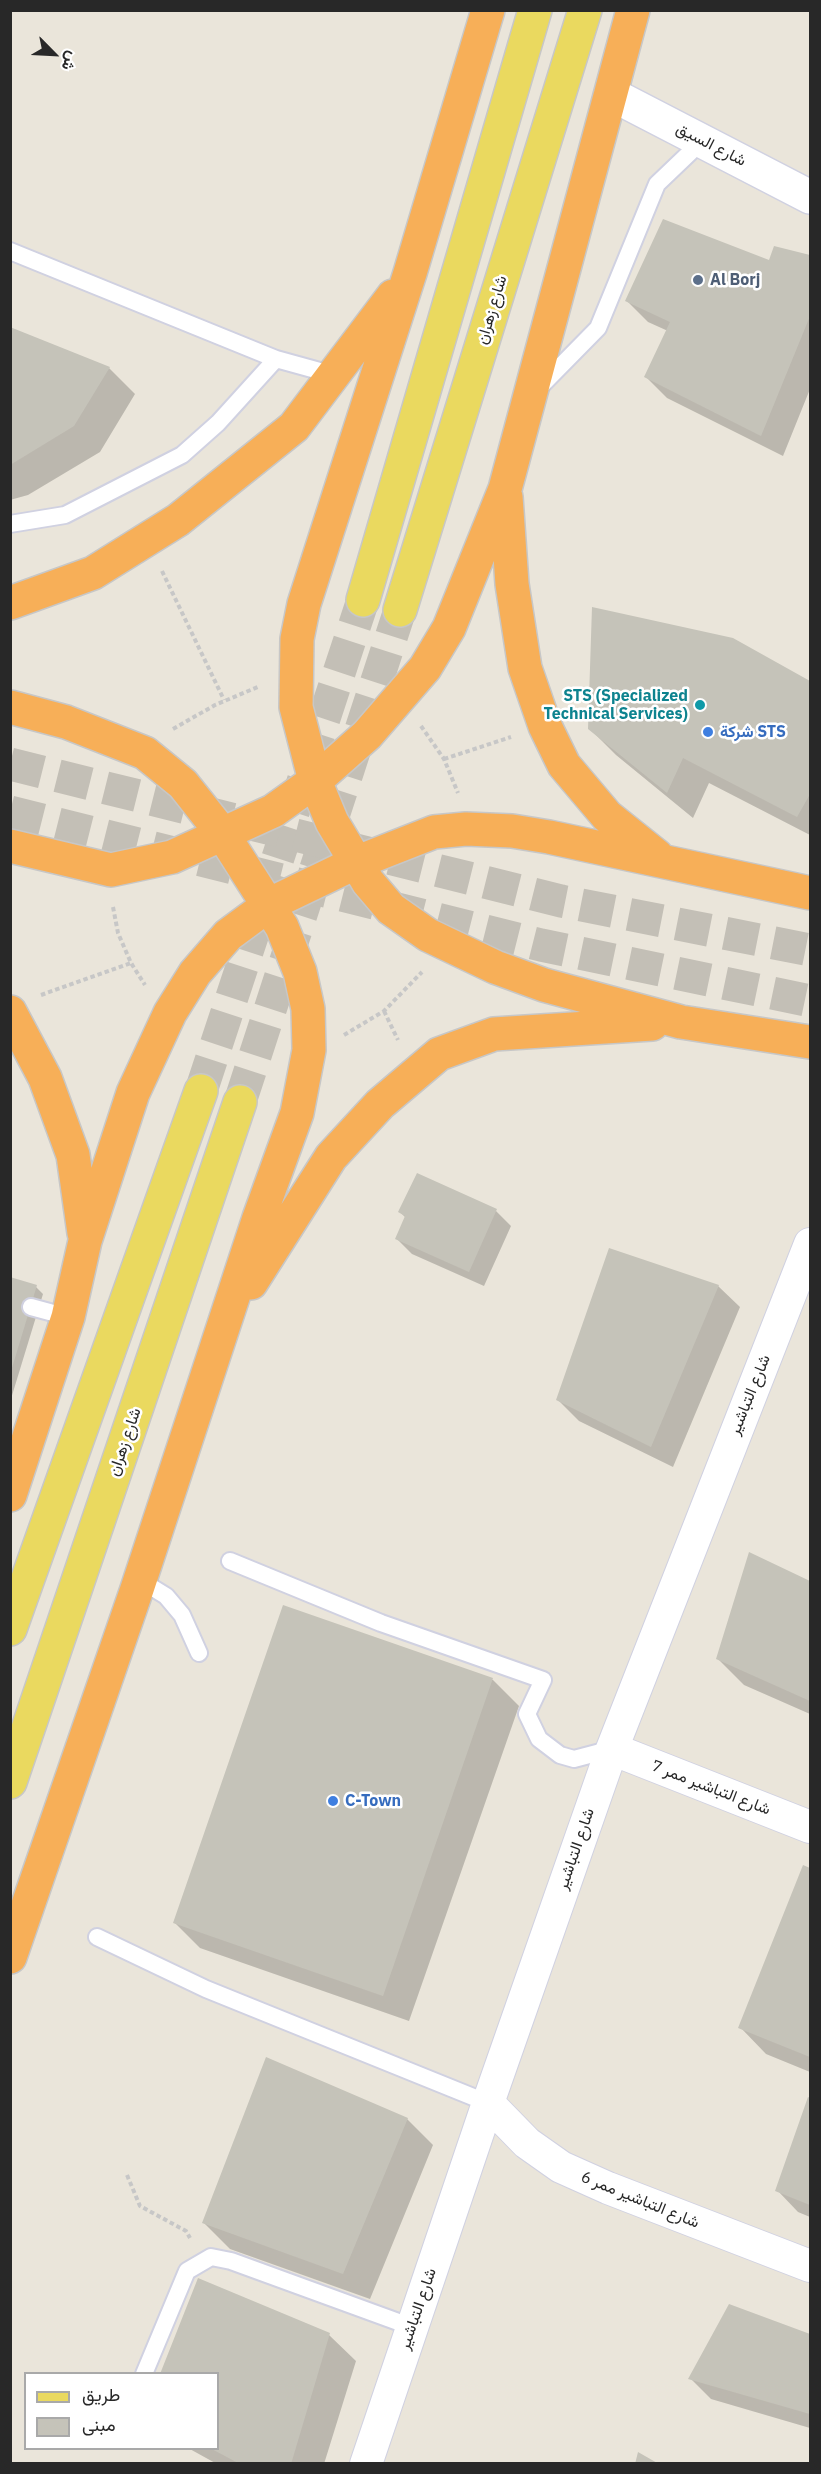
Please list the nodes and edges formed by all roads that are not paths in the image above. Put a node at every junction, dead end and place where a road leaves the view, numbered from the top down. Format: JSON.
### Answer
{"nodes":[{"id":1,"x":488,"y":10,"type":"edge"},
{"id":2,"x":535,"y":10,"type":"edge"},
{"id":3,"x":585,"y":10,"type":"edge"},
{"id":4,"x":633,"y":10,"type":"edge"},
{"id":5,"x":611,"y":94,"type":"junction"},
{"id":6,"x":702,"y":141,"type":"junction"},
{"id":7,"x":810,"y":197,"type":"edge"},
{"id":8,"x":10,"y":251,"type":"edge"},
{"id":9,"x":410,"y":273,"type":"junction"},
{"id":10,"x":276,"y":359,"type":"junction"},
{"id":11,"x":334,"y":375,"type":"junction"},
{"id":12,"x":532,"y":395,"type":"junction"},
{"id":13,"x":505,"y":489,"type":"junction"},
{"id":14,"x":10,"y":524,"type":"edge"},
{"id":15,"x":363,"y":600,"type":"tunnel mouth"},
{"id":16,"x":10,"y":603,"type":"edge"},
{"id":17,"x":400,"y":610,"type":"tunnel mouth"},
{"id":18,"x":10,"y":707,"type":"edge"},
{"id":19,"x":315,"y":781,"type":"junction"},
{"id":20,"x":222,"y":833,"type":"junction"},
{"id":21,"x":10,"y":846,"type":"edge"},
{"id":22,"x":663,"y":861,"type":"junction"},
{"id":23,"x":355,"y":863,"type":"junction"},
{"id":24,"x":810,"y":893,"type":"edge"},
{"id":25,"x":270,"y":904,"type":"junction"},
{"id":26,"x":21,"y":1005,"type":"edge"},
{"id":27,"x":681,"y":1022,"type":"junction"},
{"id":28,"x":810,"y":1042,"type":"edge"},
{"id":29,"x":201,"y":1091,"type":"tunnel mouth"},
{"id":30,"x":240,"y":1102,"type":"tunnel mouth"},
{"id":31,"x":85,"y":1241,"type":"junction"},
{"id":32,"x":810,"y":1244,"type":"edge"},
{"id":33,"x":31,"y":1307,"type":"dead end"},
{"id":34,"x":68,"y":1317,"type":"junction"},
{"id":35,"x":220,"y":1336,"type":"junction"},
{"id":36,"x":18,"y":1449,"type":"edge"},
{"id":37,"x":10,"y":1495,"type":"edge"},
{"id":38,"x":230,"y":1561,"type":"dead end"},
{"id":39,"x":140,"y":1580,"type":"junction"},
{"id":40,"x":10,"y":1629,"type":"edge"},
{"id":41,"x":199,"y":1653,"type":"dead end"},
{"id":42,"x":612,"y":1749,"type":"junction"},
{"id":43,"x":10,"y":1782,"type":"edge"},
{"id":44,"x":810,"y":1827,"type":"edge"},
{"id":45,"x":97,"y":1937,"type":"dead end"},
{"id":46,"x":10,"y":1957,"type":"edge"},
{"id":47,"x":488,"y":2103,"type":"junction"},
{"id":48,"x":810,"y":2266,"type":"edge"},
{"id":49,"x":412,"y":2327,"type":"junction"},
{"id":50,"x":144,"y":2372,"type":"edge"},
{"id":51,"x":366,"y":2463,"type":"edge"}],
"edges":[{"from":1,"to":9,"type":"highway"},
{"from":2,"to":15,"type":"main road"},
{"from":3,"to":17,"type":"main road","name":"شارع زهران"},
{"from":4,"to":5,"type":"highway"},
{"from":5,"to":6,"type":"street","name":"شارع السيق"},
{"from":5,"to":12,"type":"highway"},
{"from":6,"to":7,"type":"street","name":"شارع السيق"},
{"from":6,"to":12,"type":"lane"},
{"from":8,"to":10,"type":"lane"},
{"from":9,"to":11,"type":"highway"},
{"from":9,"to":19,"type":"highway"},
{"from":10,"to":11,"type":"lane"},
{"from":10,"to":14,"type":"lane"},
{"from":11,"to":16,"type":"highway"},
{"from":12,"to":13,"type":"highway"},
{"from":13,"to":19,"type":"highway"},
{"from":13,"to":22,"type":"highway"},
{"from":18,"to":20,"type":"highway"},
{"from":19,"to":20,"type":"highway"},
{"from":19,"to":23,"type":"highway"},
{"from":20,"to":21,"type":"highway"},
{"from":20,"to":25,"type":"highway"},
{"from":22,"to":23,"type":"highway"},
{"from":22,"to":24,"type":"highway"},
{"from":23,"to":25,"type":"highway"},
{"from":23,"to":27,"type":"highway"},
{"from":25,"to":31,"type":"highway"},
{"from":25,"to":35,"type":"highway"},
{"from":26,"to":31,"type":"highway"},
{"from":27,"to":28,"type":"highway"},
{"from":27,"to":35,"type":"highway"},
{"from":29,"to":40,"type":"main road"},
{"from":30,"to":43,"type":"main road","name":"شارع زهران"},
{"from":31,"to":34,"type":"highway"},
{"from":32,"to":42,"type":"street","name":"شارع التباشير"},
{"from":33,"to":34,"type":"lane"},
{"from":34,"to":36,"type":"highway"},
{"from":35,"to":39,"type":"highway"},
{"from":36,"to":37,"type":"highway"},
{"from":38,"to":42,"type":"lane"},
{"from":39,"to":41,"type":"lane"},
{"from":39,"to":46,"type":"highway"},
{"from":42,"to":44,"type":"street","name":"شارع التباشير ممر 7"},
{"from":42,"to":47,"type":"street","name":"شارع التباشير"},
{"from":45,"to":47,"type":"lane"},
{"from":47,"to":48,"type":"street","name":"شارع التباشير ممر 6"},
{"from":47,"to":49,"type":"street","name":"شارع التباشير"},
{"from":49,"to":50,"type":"lane"},
{"from":49,"to":51,"type":"street","name":"شارع التباشير"}]}
